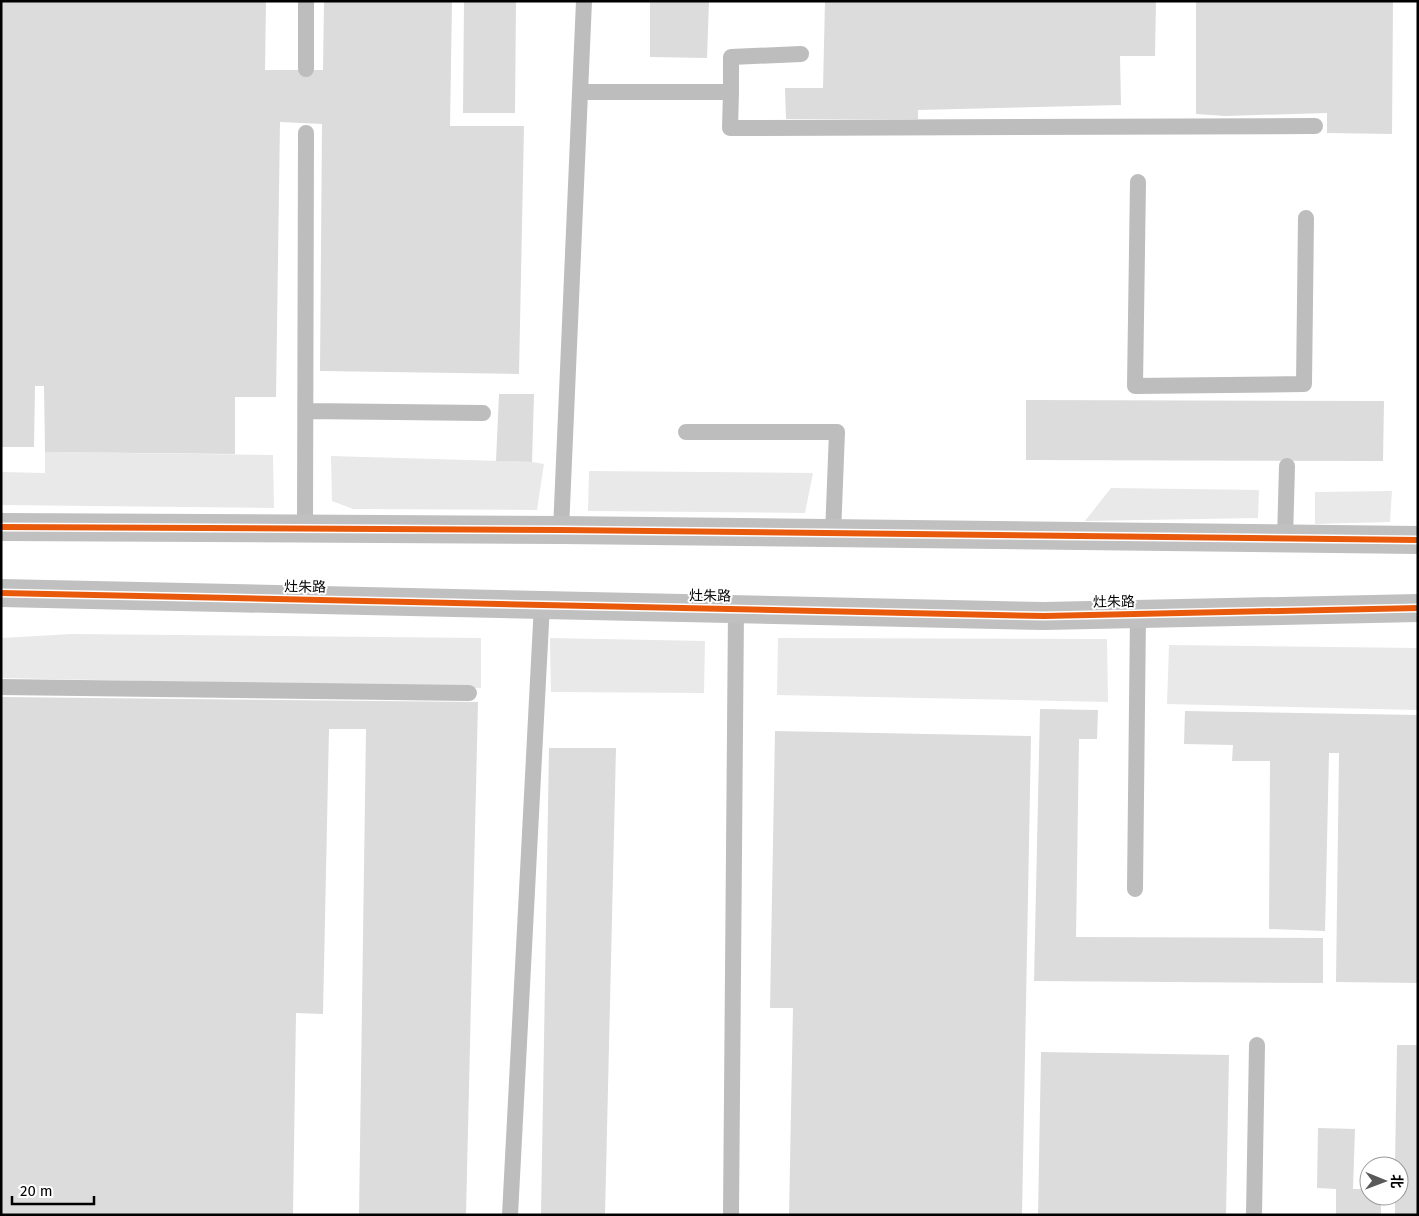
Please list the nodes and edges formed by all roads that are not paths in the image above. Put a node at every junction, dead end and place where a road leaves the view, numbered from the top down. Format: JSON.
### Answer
{"nodes":[{"id":1,"x":306,"y":1,"type":"edge"},
{"id":2,"x":584,"y":1,"type":"edge"},
{"id":3,"x":802,"y":54,"type":"dead end"},
{"id":4,"x":306,"y":69,"type":"dead end"},
{"id":5,"x":580,"y":92,"type":"junction"},
{"id":6,"x":731,"y":92,"type":"junction"},
{"id":7,"x":1315,"y":126,"type":"dead end"},
{"id":8,"x":306,"y":133,"type":"dead end"},
{"id":9,"x":1138,"y":182,"type":"dead end"},
{"id":10,"x":1306,"y":218,"type":"dead end"},
{"id":11,"x":306,"y":411,"type":"junction"},
{"id":12,"x":483,"y":413,"type":"dead end"},
{"id":13,"x":686,"y":432,"type":"dead end"},
{"id":14,"x":1287,"y":466,"type":"dead end"},
{"id":15,"x":1,"y":527,"type":"edge"},
{"id":16,"x":305,"y":529,"type":"junction"},
{"id":17,"x":1418,"y":529,"type":"edge"},
{"id":18,"x":561,"y":530,"type":"junction"},
{"id":19,"x":833,"y":534,"type":"junction"},
{"id":20,"x":1285,"y":539,"type":"junction"},
{"id":21,"x":1418,"y":540,"type":"edge"},
{"id":22,"x":1,"y":594,"type":"edge"},
{"id":23,"x":542,"y":604,"type":"junction"},
{"id":24,"x":1418,"y":608,"type":"edge"},
{"id":25,"x":736,"y":609,"type":"junction"},
{"id":26,"x":1138,"y":614,"type":"junction"},
{"id":27,"x":1,"y":687,"type":"edge"},
{"id":28,"x":469,"y":693,"type":"dead end"},
{"id":29,"x":1135,"y":889,"type":"dead end"},
{"id":30,"x":1256,"y":1045,"type":"dead end"},
{"id":31,"x":510,"y":1215,"type":"edge"},
{"id":32,"x":731,"y":1215,"type":"edge"},
{"id":33,"x":1254,"y":1215,"type":"edge"}],
"edges":[{"from":1,"to":4,"type":"lane"},
{"from":2,"to":5,"type":"lane"},
{"from":3,"to":6,"type":"lane"},
{"from":5,"to":6,"type":"lane"},
{"from":5,"to":18,"type":"lane"},
{"from":6,"to":7,"type":"lane"},
{"from":8,"to":11,"type":"lane"},
{"from":9,"to":10,"type":"lane"},
{"from":11,"to":12,"type":"lane"},
{"from":11,"to":16,"type":"lane"},
{"from":13,"to":19,"type":"lane"},
{"from":14,"to":20,"type":"lane"},
{"from":15,"to":16,"type":"main road"},
{"from":16,"to":18,"type":"main road"},
{"from":17,"to":21,"type":"lane"},
{"from":18,"to":19,"type":"main road"},
{"from":19,"to":20,"type":"main road"},
{"from":20,"to":21,"type":"main road"},
{"from":22,"to":23,"type":"main road","name":"灶朱路"},
{"from":23,"to":25,"type":"main road","name":"灶朱路"},
{"from":23,"to":31,"type":"lane"},
{"from":24,"to":26,"type":"main road","name":"灶朱路"},
{"from":25,"to":26,"type":"main road","name":"灶朱路"},
{"from":25,"to":32,"type":"lane"},
{"from":26,"to":29,"type":"lane"},
{"from":27,"to":28,"type":"lane"},
{"from":30,"to":33,"type":"lane"}]}
